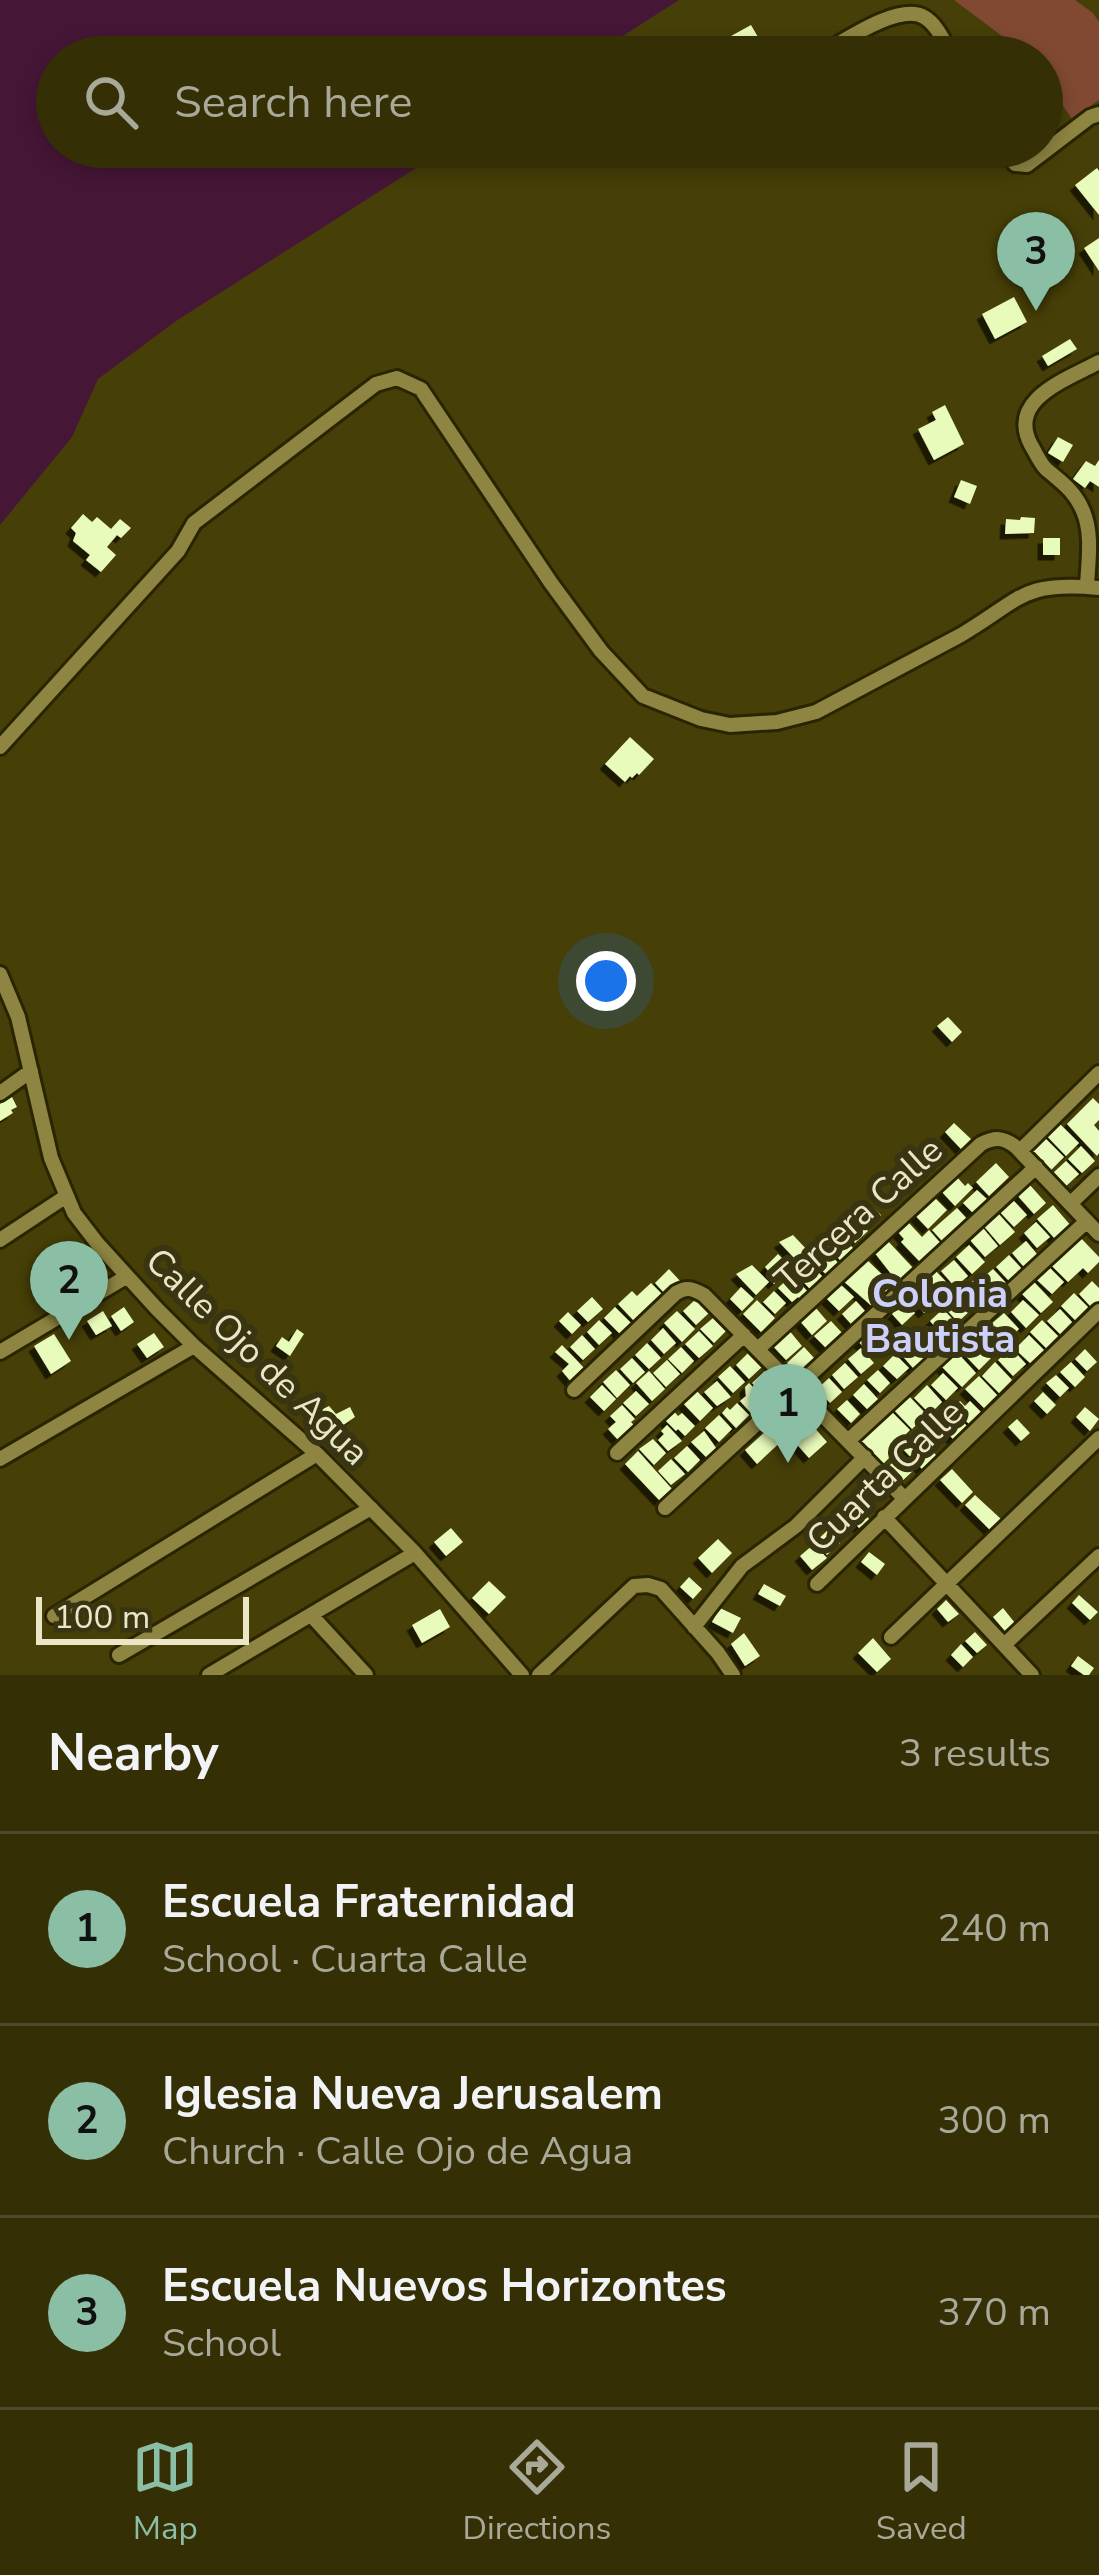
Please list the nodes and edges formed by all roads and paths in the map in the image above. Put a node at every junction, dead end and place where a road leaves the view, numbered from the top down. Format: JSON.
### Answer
{"nodes":[{"id":1,"x":856,"y":36,"type":"edge"},
{"id":2,"x":939,"y":36,"type":"edge"},
{"id":3,"x":1099,"y":113,"type":"edge"},
{"id":4,"x":1063,"y":138,"type":"edge"},
{"id":5,"x":1099,"y":362,"type":"edge"},
{"id":6,"x":1093,"y":587,"type":"edge"},
{"id":7,"x":0,"y":747,"type":"edge"},
{"id":8,"x":0,"y":974,"type":"edge"},
{"id":9,"x":6,"y":1006,"type":"edge"},
{"id":10,"x":31,"y":1071,"type":"junction"},
{"id":11,"x":1099,"y":1073,"type":"edge"},
{"id":12,"x":0,"y":1093,"type":"edge"},
{"id":13,"x":1020,"y":1150,"type":"junction"},
{"id":14,"x":1036,"y":1167,"type":"junction"},
{"id":15,"x":1099,"y":1176,"type":"edge"},
{"id":16,"x":65,"y":1197,"type":"junction"},
{"id":17,"x":1070,"y":1203,"type":"junction"},
{"id":18,"x":1087,"y":1221,"type":"junction"},
{"id":19,"x":1099,"y":1234,"type":"edge"},
{"id":20,"x":0,"y":1240,"type":"edge"},
{"id":21,"x":126,"y":1277,"type":"junction"},
{"id":22,"x":1099,"y":1311,"type":"edge"},
{"id":23,"x":744,"y":1335,"type":"junction"},
{"id":24,"x":194,"y":1346,"type":"junction"},
{"id":25,"x":758,"y":1348,"type":"junction"},
{"id":26,"x":0,"y":1352,"type":"edge"},
{"id":27,"x":796,"y":1388,"type":"junction"},
{"id":28,"x":574,"y":1390,"type":"dead end"},
{"id":29,"x":1099,"y":1438,"type":"edge"},
{"id":30,"x":849,"y":1440,"type":"junction"},
{"id":31,"x":617,"y":1453,"type":"dead end"},
{"id":32,"x":317,"y":1454,"type":"junction"},
{"id":33,"x":865,"y":1457,"type":"junction"},
{"id":34,"x":0,"y":1459,"type":"edge"},
{"id":35,"x":904,"y":1498,"type":"junction"},
{"id":36,"x":371,"y":1508,"type":"junction"},
{"id":37,"x":665,"y":1508,"type":"dead end"},
{"id":38,"x":884,"y":1517,"type":"junction"},
{"id":39,"x":415,"y":1553,"type":"junction"},
{"id":40,"x":1099,"y":1556,"type":"edge"},
{"id":41,"x":946,"y":1583,"type":"junction"},
{"id":42,"x":817,"y":1584,"type":"dead end"},
{"id":43,"x":311,"y":1615,"type":"junction"},
{"id":44,"x":54,"y":1616,"type":"dead end"},
{"id":45,"x":694,"y":1627,"type":"junction"},
{"id":46,"x":890,"y":1637,"type":"dead end"},
{"id":47,"x":1004,"y":1645,"type":"junction"},
{"id":48,"x":119,"y":1655,"type":"dead end"},
{"id":49,"x":230,"y":1670,"type":"edge"},
{"id":50,"x":209,"y":1675,"type":"edge"},
{"id":51,"x":366,"y":1675,"type":"edge"},
{"id":52,"x":522,"y":1675,"type":"edge"},
{"id":53,"x":539,"y":1675,"type":"edge"},
{"id":54,"x":733,"y":1675,"type":"edge"},
{"id":55,"x":1033,"y":1675,"type":"edge"}],
"edges":[{"from":1,"to":2,"type":"street"},
{"from":3,"to":4,"type":"street"},
{"from":5,"to":6,"type":"street"},
{"from":6,"to":7,"type":"street"},
{"from":8,"to":9,"type":"street","name":"Calle Ojo de Agua"},
{"from":9,"to":10,"type":"street","name":"Calle Ojo de Agua"},
{"from":10,"to":12,"type":"street"},
{"from":10,"to":16,"type":"street","name":"Calle Ojo de Agua"},
{"from":11,"to":13,"type":"street"},
{"from":13,"to":14,"type":"street"},
{"from":13,"to":25,"type":"street","name":"Tercera Calle"},
{"from":14,"to":17,"type":"street"},
{"from":14,"to":27,"type":"street"},
{"from":15,"to":17,"type":"street"},
{"from":16,"to":20,"type":"street"},
{"from":16,"to":21,"type":"street","name":"Calle Ojo de Agua"},
{"from":17,"to":18,"type":"street"},
{"from":18,"to":19,"type":"street"},
{"from":18,"to":30,"type":"street"},
{"from":21,"to":24,"type":"street","name":"Calle Ojo de Agua"},
{"from":21,"to":26,"type":"street"},
{"from":22,"to":35,"type":"street","name":"Cuarta Calle"},
{"from":23,"to":25,"type":"street"},
{"from":23,"to":28,"type":"street"},
{"from":23,"to":31,"type":"street"},
{"from":24,"to":32,"type":"street","name":"Calle Ojo de Agua"},
{"from":24,"to":34,"type":"street"},
{"from":25,"to":27,"type":"street"},
{"from":27,"to":30,"type":"street"},
{"from":27,"to":37,"type":"street"},
{"from":29,"to":41,"type":"street"},
{"from":30,"to":33,"type":"street"},
{"from":32,"to":36,"type":"street","name":"Calle Ojo de Agua"},
{"from":32,"to":44,"type":"street"},
{"from":33,"to":35,"type":"street"},
{"from":33,"to":45,"type":"street"},
{"from":35,"to":38,"type":"street","name":"Cuarta Calle"},
{"from":36,"to":39,"type":"street","name":"Calle Ojo de Agua"},
{"from":36,"to":48,"type":"street"},
{"from":38,"to":41,"type":"street"},
{"from":38,"to":42,"type":"street","name":"Cuarta Calle"},
{"from":39,"to":43,"type":"street"},
{"from":39,"to":52,"type":"street","name":"Calle Ojo de Agua"},
{"from":40,"to":47,"type":"street"},
{"from":41,"to":46,"type":"street"},
{"from":41,"to":47,"type":"street"},
{"from":43,"to":49,"type":"street"},
{"from":43,"to":51,"type":"street"},
{"from":45,"to":53,"type":"street"},
{"from":45,"to":54,"type":"street"},
{"from":47,"to":55,"type":"street"},
{"from":49,"to":50,"type":"street"}]}
